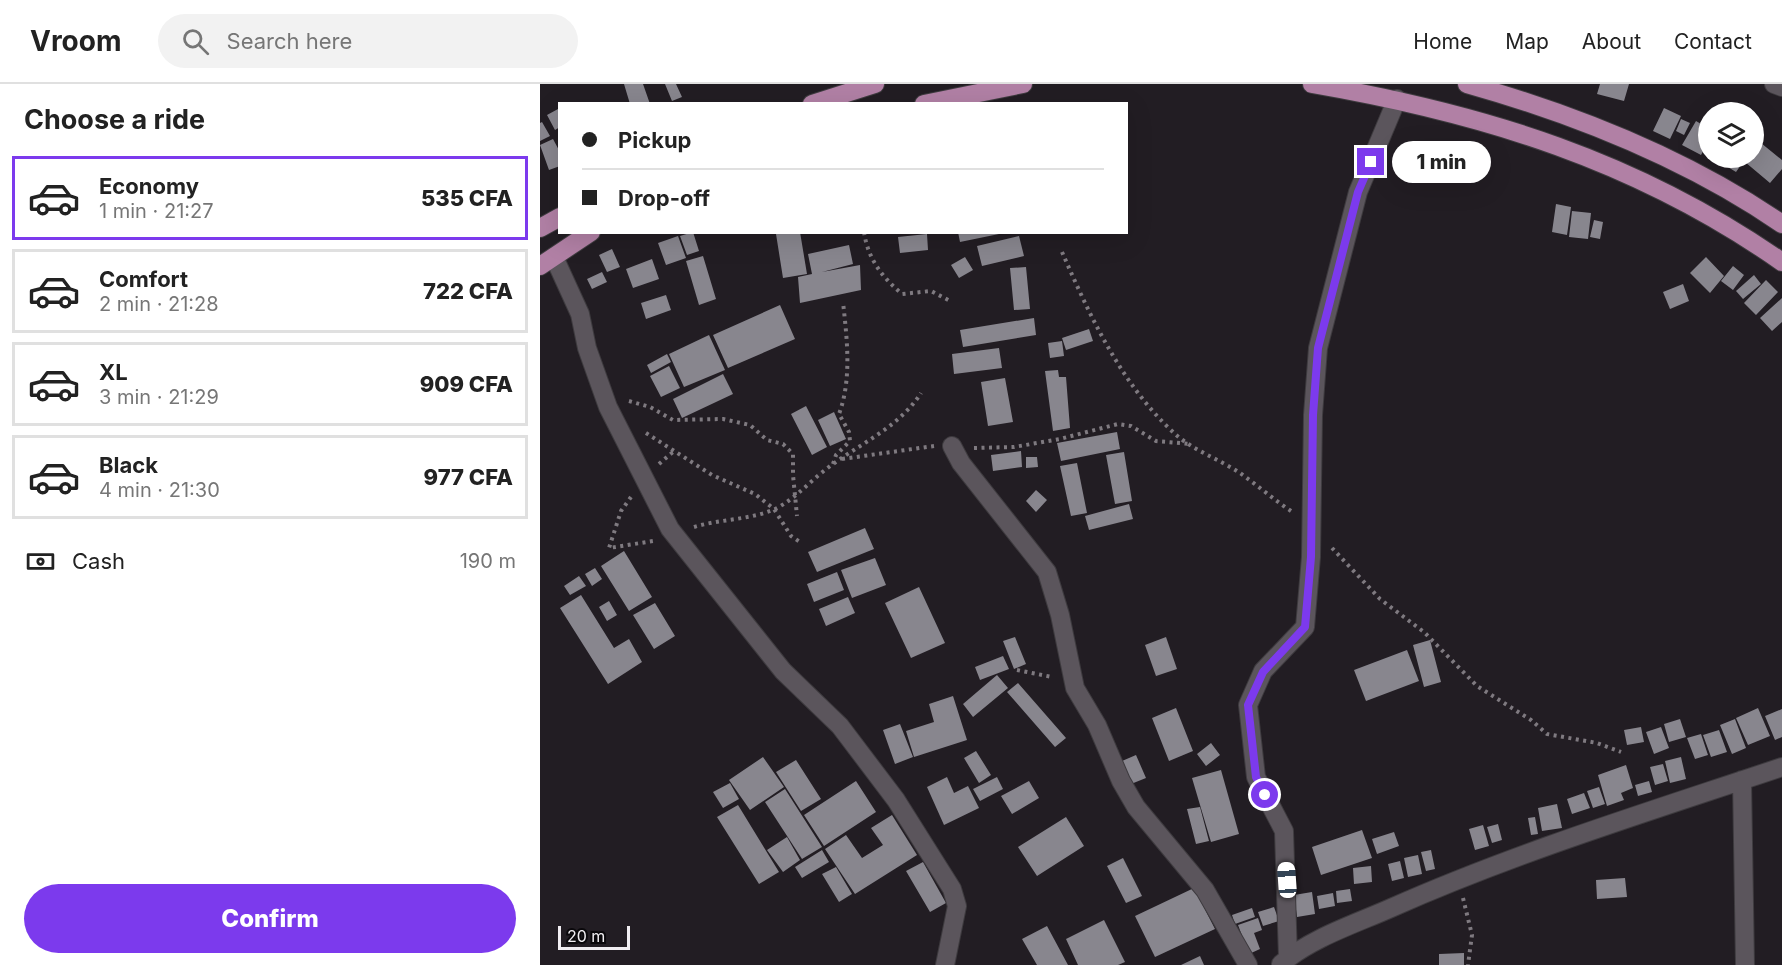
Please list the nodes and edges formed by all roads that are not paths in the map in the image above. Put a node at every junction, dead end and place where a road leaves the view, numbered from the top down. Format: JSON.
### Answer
{"nodes":[{"id":1,"x":875,"y":84,"type":"edge"},
{"id":2,"x":1023,"y":84,"type":"edge"},
{"id":3,"x":1312,"y":84,"type":"edge"},
{"id":4,"x":1467,"y":84,"type":"edge"},
{"id":5,"x":1774,"y":84,"type":"edge"},
{"id":6,"x":1782,"y":87,"type":"edge"},
{"id":7,"x":1397,"y":99,"type":"junction"},
{"id":8,"x":818,"y":102,"type":"edge"},
{"id":9,"x":934,"y":102,"type":"edge"},
{"id":10,"x":558,"y":218,"type":"edge"},
{"id":11,"x":1782,"y":224,"type":"edge"},
{"id":12,"x":540,"y":228,"type":"edge"},
{"id":13,"x":588,"y":234,"type":"edge"},
{"id":14,"x":547,"y":262,"type":"edge"},
{"id":15,"x":1782,"y":262,"type":"edge"},
{"id":16,"x":952,"y":446,"type":"road end"},
{"id":17,"x":1782,"y":766,"type":"edge"},
{"id":18,"x":1742,"y":780,"type":"junction"},
{"id":19,"x":1284,"y":962,"type":"edge"},
{"id":20,"x":945,"y":965,"type":"edge"},
{"id":21,"x":1248,"y":965,"type":"edge"},
{"id":22,"x":1745,"y":965,"type":"edge"}],
"edges":[{"from":1,"to":8,"type":"main road"},
{"from":2,"to":9,"type":"main road"},
{"from":3,"to":7,"type":"main road"},
{"from":4,"to":11,"type":"main road"},
{"from":5,"to":6,"type":"street"},
{"from":7,"to":15,"type":"main road"},
{"from":7,"to":19,"type":"street"},
{"from":10,"to":12,"type":"main road"},
{"from":13,"to":14,"type":"main road"},
{"from":14,"to":20,"type":"street"},
{"from":16,"to":21,"type":"street"},
{"from":17,"to":18,"type":"street"},
{"from":18,"to":19,"type":"street"},
{"from":18,"to":22,"type":"street"}]}
